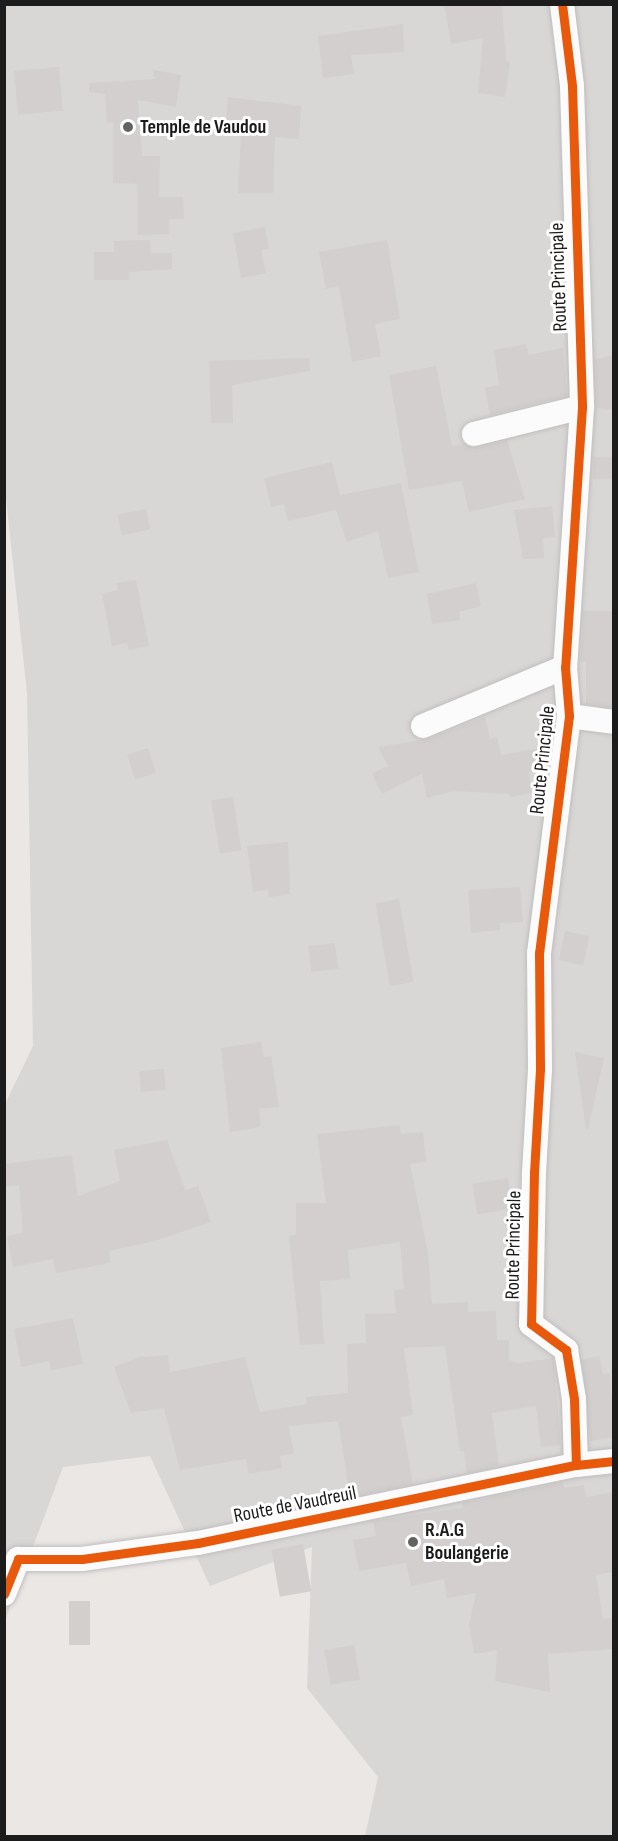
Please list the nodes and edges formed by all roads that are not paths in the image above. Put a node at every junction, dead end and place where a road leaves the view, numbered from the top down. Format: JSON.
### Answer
{"nodes":[{"id":1,"x":562,"y":4,"type":"edge"},
{"id":2,"x":582,"y":407,"type":"junction"},
{"id":3,"x":474,"y":434,"type":"dead end"},
{"id":4,"x":565,"y":667,"type":"junction"},
{"id":5,"x":569,"y":716,"type":"junction"},
{"id":6,"x":614,"y":722,"type":"edge"},
{"id":7,"x":423,"y":726,"type":"dead end"},
{"id":8,"x":614,"y":1461,"type":"edge"},
{"id":9,"x":576,"y":1465,"type":"junction"},
{"id":10,"x":4,"y":1594,"type":"edge"}],
"edges":[{"from":1,"to":2,"type":"street","name":"Route Principale"},
{"from":2,"to":3,"type":"street"},
{"from":2,"to":4,"type":"street","name":"Route Principale"},
{"from":4,"to":5,"type":"street","name":"Route Principale"},
{"from":4,"to":7,"type":"street"},
{"from":5,"to":6,"type":"street"},
{"from":5,"to":9,"type":"street","name":"Route Principale"},
{"from":8,"to":9,"type":"street","name":"Route de Vaudreuil"},
{"from":9,"to":10,"type":"street","name":"Route de Vaudreuil"}]}
